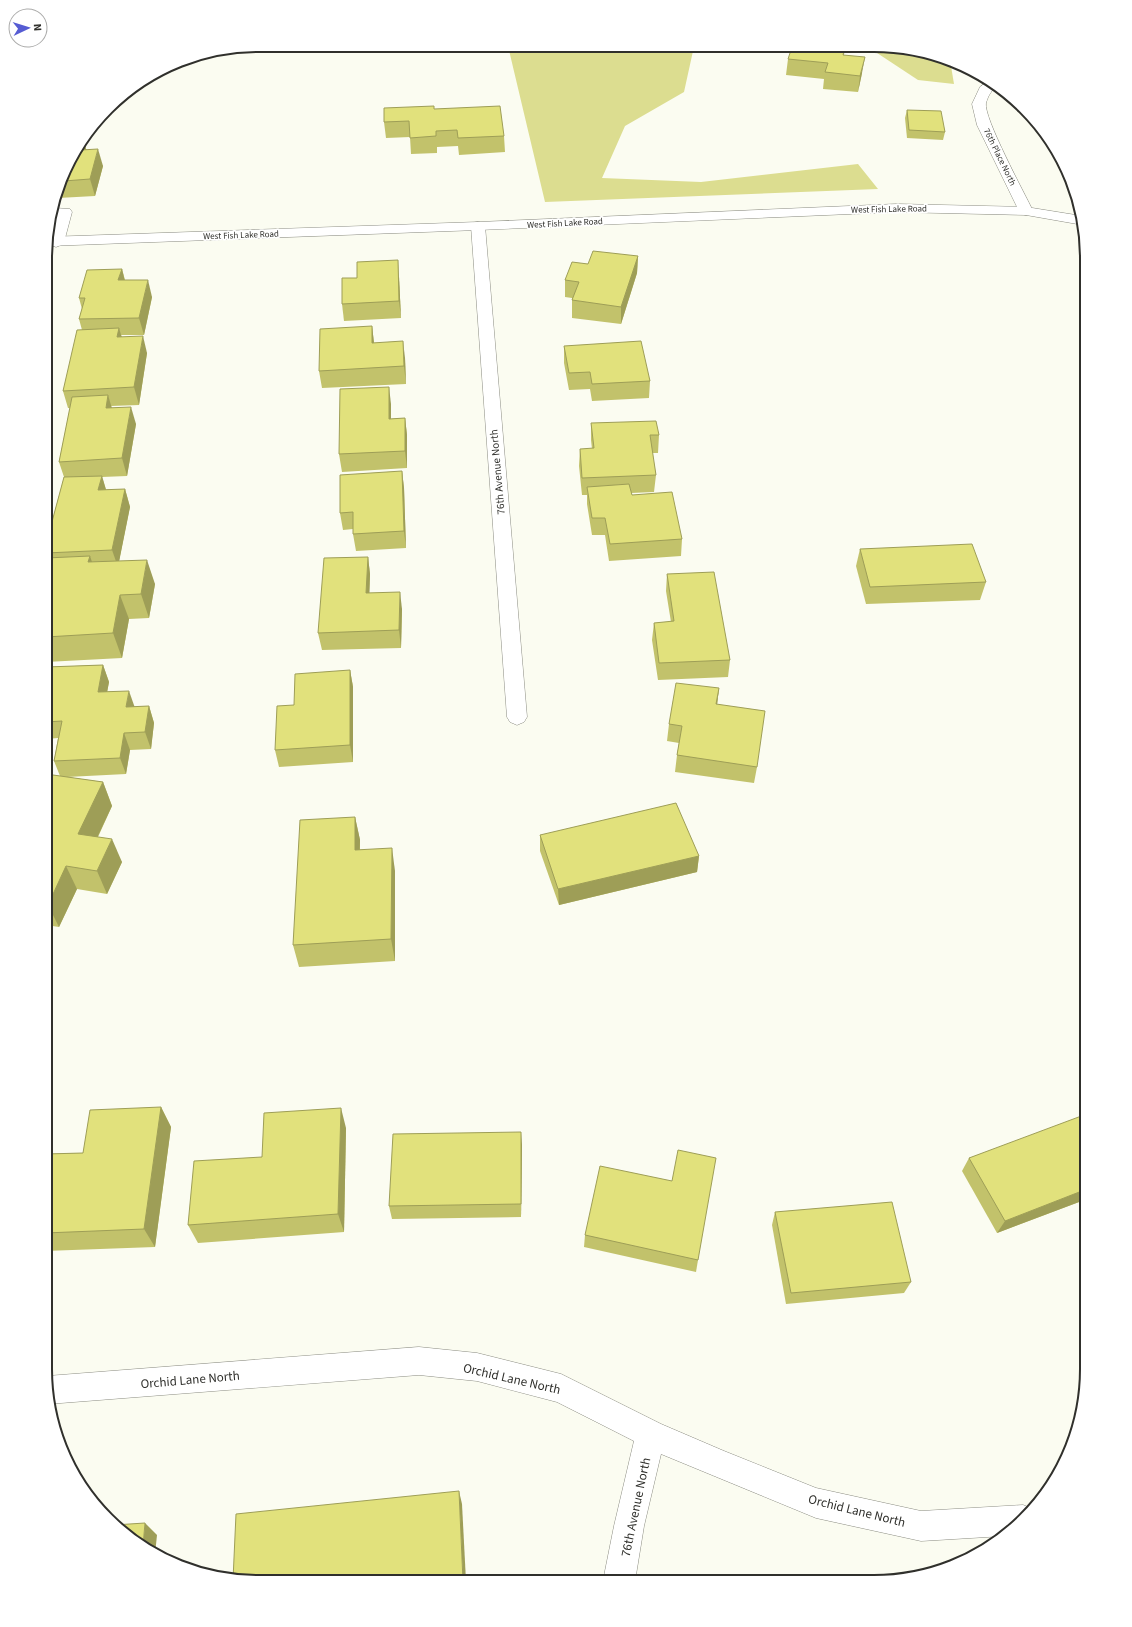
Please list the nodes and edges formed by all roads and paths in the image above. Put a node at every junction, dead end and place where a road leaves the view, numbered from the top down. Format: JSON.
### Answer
{"nodes":[{"id":1,"x":988,"y":86,"type":"edge"},
{"id":2,"x":1026,"y":211,"type":"junction"},
{"id":3,"x":57,"y":212,"type":"edge"},
{"id":4,"x":1076,"y":220,"type":"edge"},
{"id":5,"x":478,"y":226,"type":"junction"},
{"id":6,"x":52,"y":241,"type":"edge"},
{"id":7,"x":52,"y":242,"type":"edge"},
{"id":8,"x":517,"y":717,"type":"dead end"},
{"id":9,"x":53,"y":1390,"type":"edge"},
{"id":10,"x":651,"y":1434,"type":"junction"},
{"id":11,"x":1014,"y":1521,"type":"edge"},
{"id":12,"x":620,"y":1575,"type":"edge"}],
"edges":[{"from":1,"to":2,"type":"street","name":"76th Place North"},
{"from":2,"to":4,"type":"street","name":"West Fish Lake Road"},
{"from":2,"to":5,"type":"street","name":"West Fish Lake Road"},
{"from":3,"to":6,"type":"street"},
{"from":5,"to":7,"type":"street","name":"West Fish Lake Road"},
{"from":5,"to":8,"type":"street","name":"76th Avenue North"},
{"from":9,"to":10,"type":"street","name":"Orchid Lane North"},
{"from":10,"to":11,"type":"street","name":"Orchid Lane North"},
{"from":10,"to":12,"type":"street","name":"76th Avenue North"}]}
